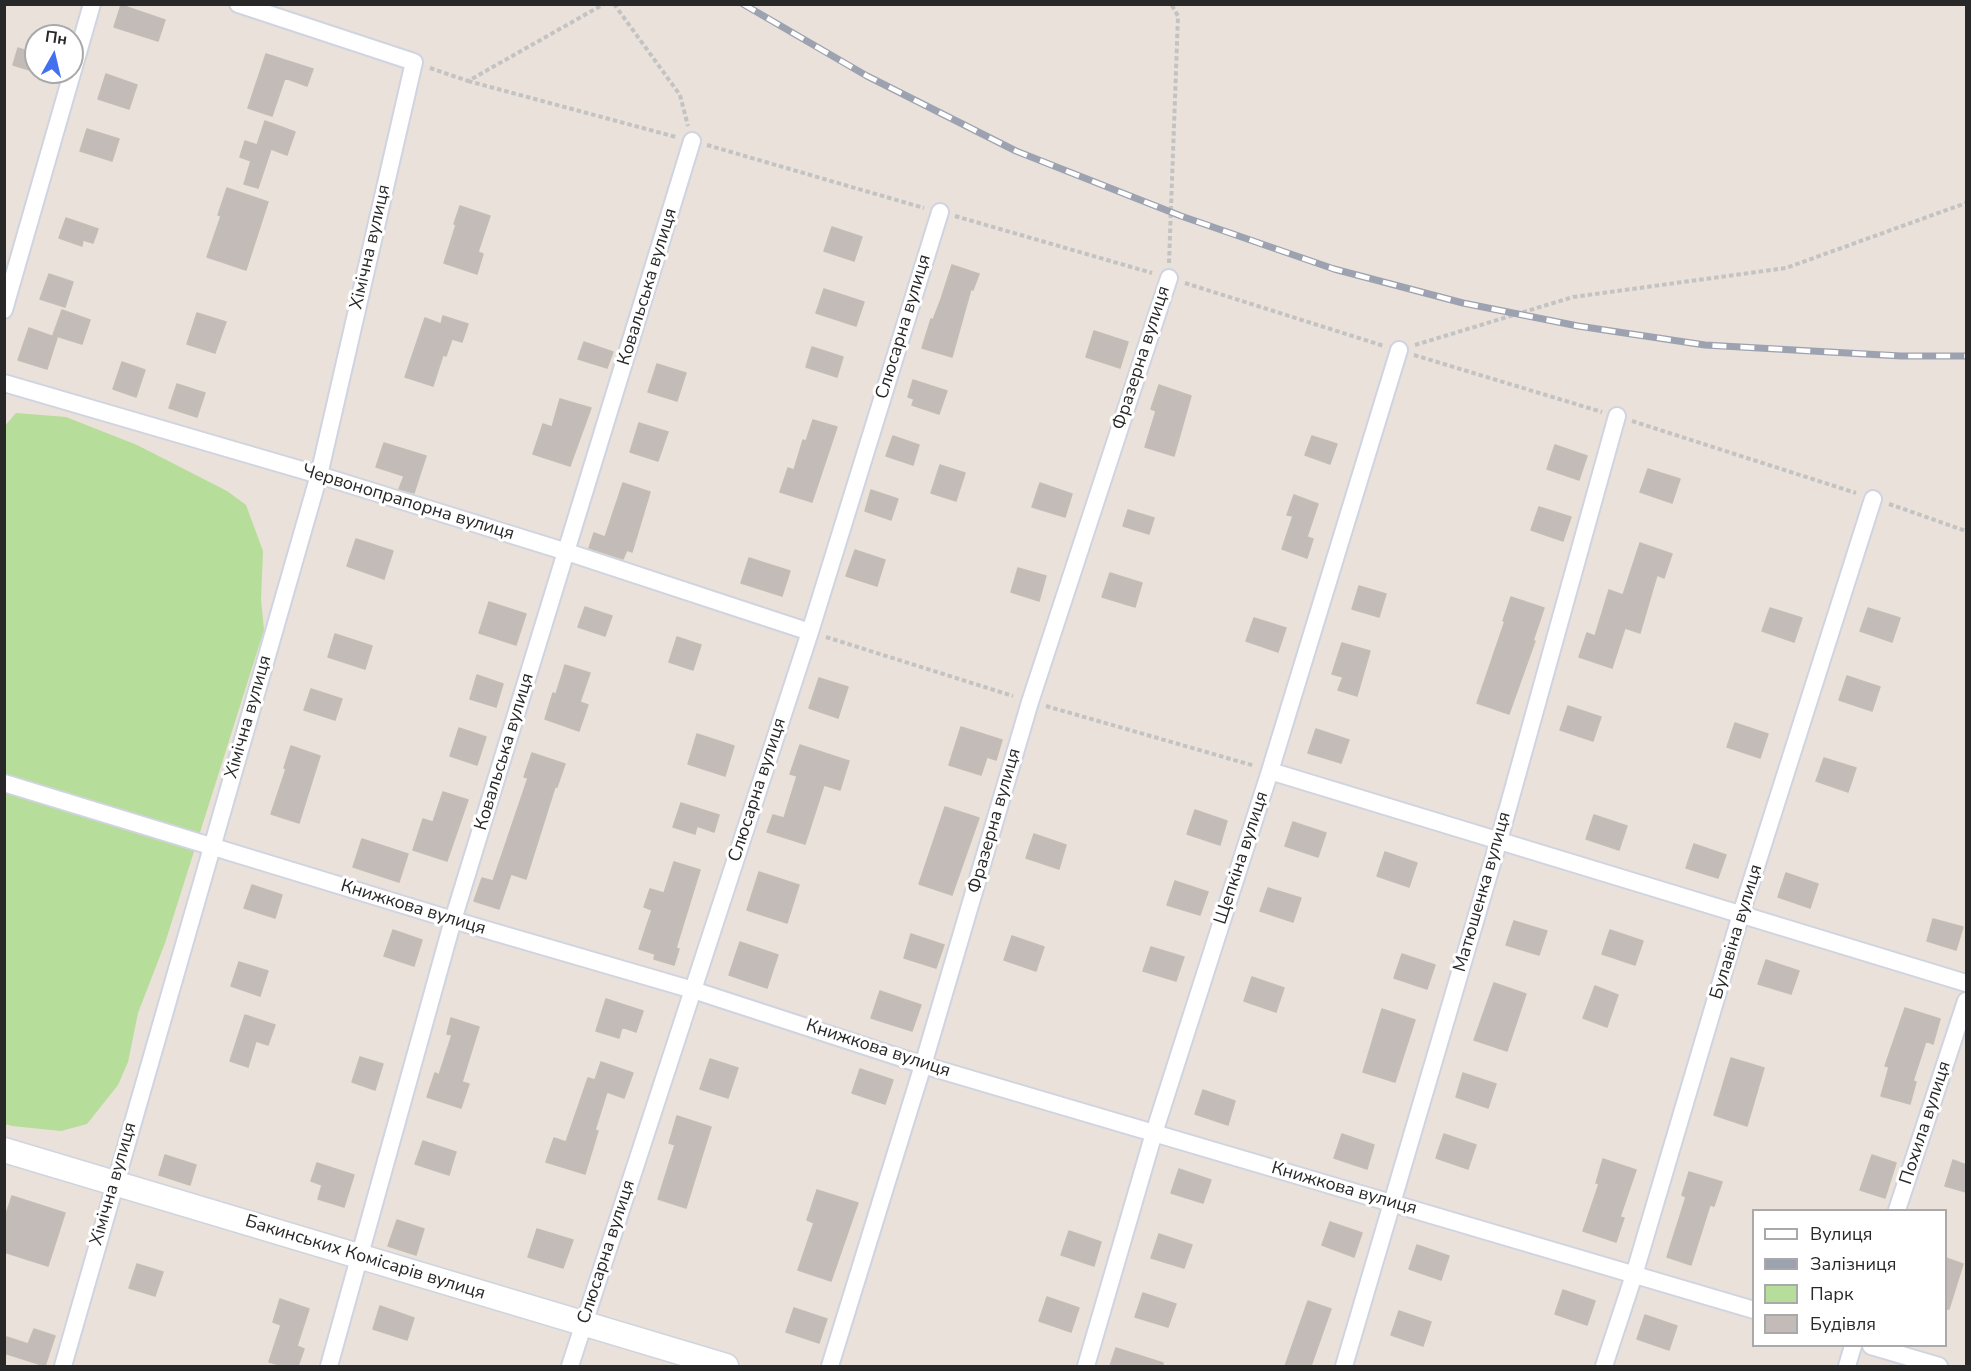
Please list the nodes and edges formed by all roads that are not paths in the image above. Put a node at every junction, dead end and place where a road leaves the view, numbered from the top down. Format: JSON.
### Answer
{"nodes":[{"id":1,"x":92,"y":4,"type":"edge"},
{"id":2,"x":238,"y":4,"type":"edge"},
{"id":3,"x":692,"y":141,"type":"road end"},
{"id":4,"x":940,"y":212,"type":"road end"},
{"id":5,"x":1168,"y":278,"type":"road end"},
{"id":6,"x":4,"y":310,"type":"edge"},
{"id":7,"x":1399,"y":350,"type":"road end"},
{"id":8,"x":4,"y":383,"type":"edge"},
{"id":9,"x":1617,"y":416,"type":"road end"},
{"id":10,"x":319,"y":475,"type":"junction"},
{"id":11,"x":1873,"y":499,"type":"road end"},
{"id":12,"x":567,"y":552,"type":"junction"},
{"id":13,"x":810,"y":632,"type":"junction"},
{"id":14,"x":1270,"y":771,"type":"junction"},
{"id":15,"x":4,"y":783,"type":"edge"},
{"id":16,"x":1498,"y":840,"type":"junction"},
{"id":17,"x":211,"y":847,"type":"junction"},
{"id":18,"x":1741,"y":914,"type":"junction"},
{"id":19,"x":453,"y":920,"type":"junction"},
{"id":20,"x":1966,"y":983,"type":"edge"},
{"id":21,"x":693,"y":990,"type":"junction"},
{"id":22,"x":1966,"y":1001,"type":"edge"},
{"id":23,"x":923,"y":1065,"type":"junction"},
{"id":24,"x":1154,"y":1133,"type":"junction"},
{"id":25,"x":4,"y":1150,"type":"edge"},
{"id":26,"x":114,"y":1183,"type":"junction"},
{"id":27,"x":1392,"y":1203,"type":"junction"},
{"id":28,"x":1897,"y":1209,"type":"edge"},
{"id":29,"x":359,"y":1256,"type":"junction"},
{"id":30,"x":1634,"y":1275,"type":"junction"},
{"id":31,"x":1752,"y":1309,"type":"edge"},
{"id":32,"x":583,"y":1323,"type":"junction"},
{"id":33,"x":1853,"y":1347,"type":"edge"},
{"id":34,"x":1874,"y":1347,"type":"edge"},
{"id":35,"x":63,"y":1366,"type":"edge"},
{"id":36,"x":329,"y":1366,"type":"edge"},
{"id":37,"x":570,"y":1366,"type":"edge"},
{"id":38,"x":726,"y":1366,"type":"edge"},
{"id":39,"x":830,"y":1366,"type":"edge"},
{"id":40,"x":1086,"y":1366,"type":"edge"},
{"id":41,"x":1344,"y":1366,"type":"edge"},
{"id":42,"x":1604,"y":1366,"type":"edge"},
{"id":43,"x":1847,"y":1366,"type":"edge"},
{"id":44,"x":1939,"y":1366,"type":"edge"}],
"edges":[{"from":1,"to":6,"type":"street"},
{"from":2,"to":10,"type":"street","name":"Хімічна вулиця"},
{"from":3,"to":12,"type":"street","name":"Ковальська вулиця"},
{"from":4,"to":13,"type":"street","name":"Слюсарна вулиця"},
{"from":5,"to":23,"type":"street","name":"Фразерна вулиця"},
{"from":7,"to":14,"type":"street","name":"Щепкіна вулиця"},
{"from":8,"to":10,"type":"street","name":"Червонопрапорна вулиця"},
{"from":9,"to":16,"type":"street","name":"Матюшенка вулиця"},
{"from":10,"to":12,"type":"street","name":"Червонопрапорна вулиця"},
{"from":10,"to":17,"type":"street","name":"Хімічна вулиця"},
{"from":11,"to":18,"type":"street","name":"Булавіна вулиця"},
{"from":12,"to":13,"type":"street","name":"Червонопрапорна вулиця"},
{"from":12,"to":19,"type":"street","name":"Ковальська вулиця"},
{"from":13,"to":21,"type":"street","name":"Слюсарна вулиця"},
{"from":14,"to":16,"type":"street"},
{"from":14,"to":24,"type":"street","name":"Щепкіна вулиця"},
{"from":15,"to":17,"type":"street","name":"Книжкова вулиця"},
{"from":16,"to":18,"type":"street"},
{"from":16,"to":27,"type":"street","name":"Матюшенка вулиця"},
{"from":17,"to":19,"type":"street","name":"Книжкова вулиця"},
{"from":17,"to":26,"type":"street","name":"Хімічна вулиця"},
{"from":18,"to":20,"type":"street"},
{"from":18,"to":30,"type":"street","name":"Булавіна вулиця"},
{"from":19,"to":21,"type":"street","name":"Книжкова вулиця"},
{"from":19,"to":29,"type":"street","name":"Ковальська вулиця"},
{"from":21,"to":23,"type":"street","name":"Книжкова вулиця"},
{"from":21,"to":32,"type":"street","name":"Слюсарна вулиця"},
{"from":22,"to":28,"type":"street","name":"Похила вулиця"},
{"from":23,"to":24,"type":"street","name":"Книжкова вулиця"},
{"from":23,"to":39,"type":"street","name":"Фразерна вулиця"},
{"from":24,"to":27,"type":"street","name":"Книжкова вулиця"},
{"from":24,"to":40,"type":"street","name":"Щепкіна вулиця"},
{"from":25,"to":26,"type":"street","name":"Бакинських Комісарів вулиця"},
{"from":26,"to":29,"type":"street","name":"Бакинських Комісарів вулиця"},
{"from":26,"to":35,"type":"street","name":"Хімічна вулиця"},
{"from":27,"to":30,"type":"street","name":"Книжкова вулиця"},
{"from":27,"to":41,"type":"street","name":"Матюшенка вулиця"},
{"from":29,"to":32,"type":"street","name":"Бакинських Комісарів вулиця"},
{"from":29,"to":36,"type":"street","name":"Ковальська вулиця"},
{"from":30,"to":31,"type":"street","name":"Книжкова вулиця"},
{"from":30,"to":42,"type":"street","name":"Булавіна вулиця"},
{"from":32,"to":37,"type":"street","name":"Слюсарна вулиця"},
{"from":32,"to":38,"type":"street","name":"Бакинських Комісарів вулиця"},
{"from":33,"to":43,"type":"street"},
{"from":34,"to":44,"type":"street"}]}
